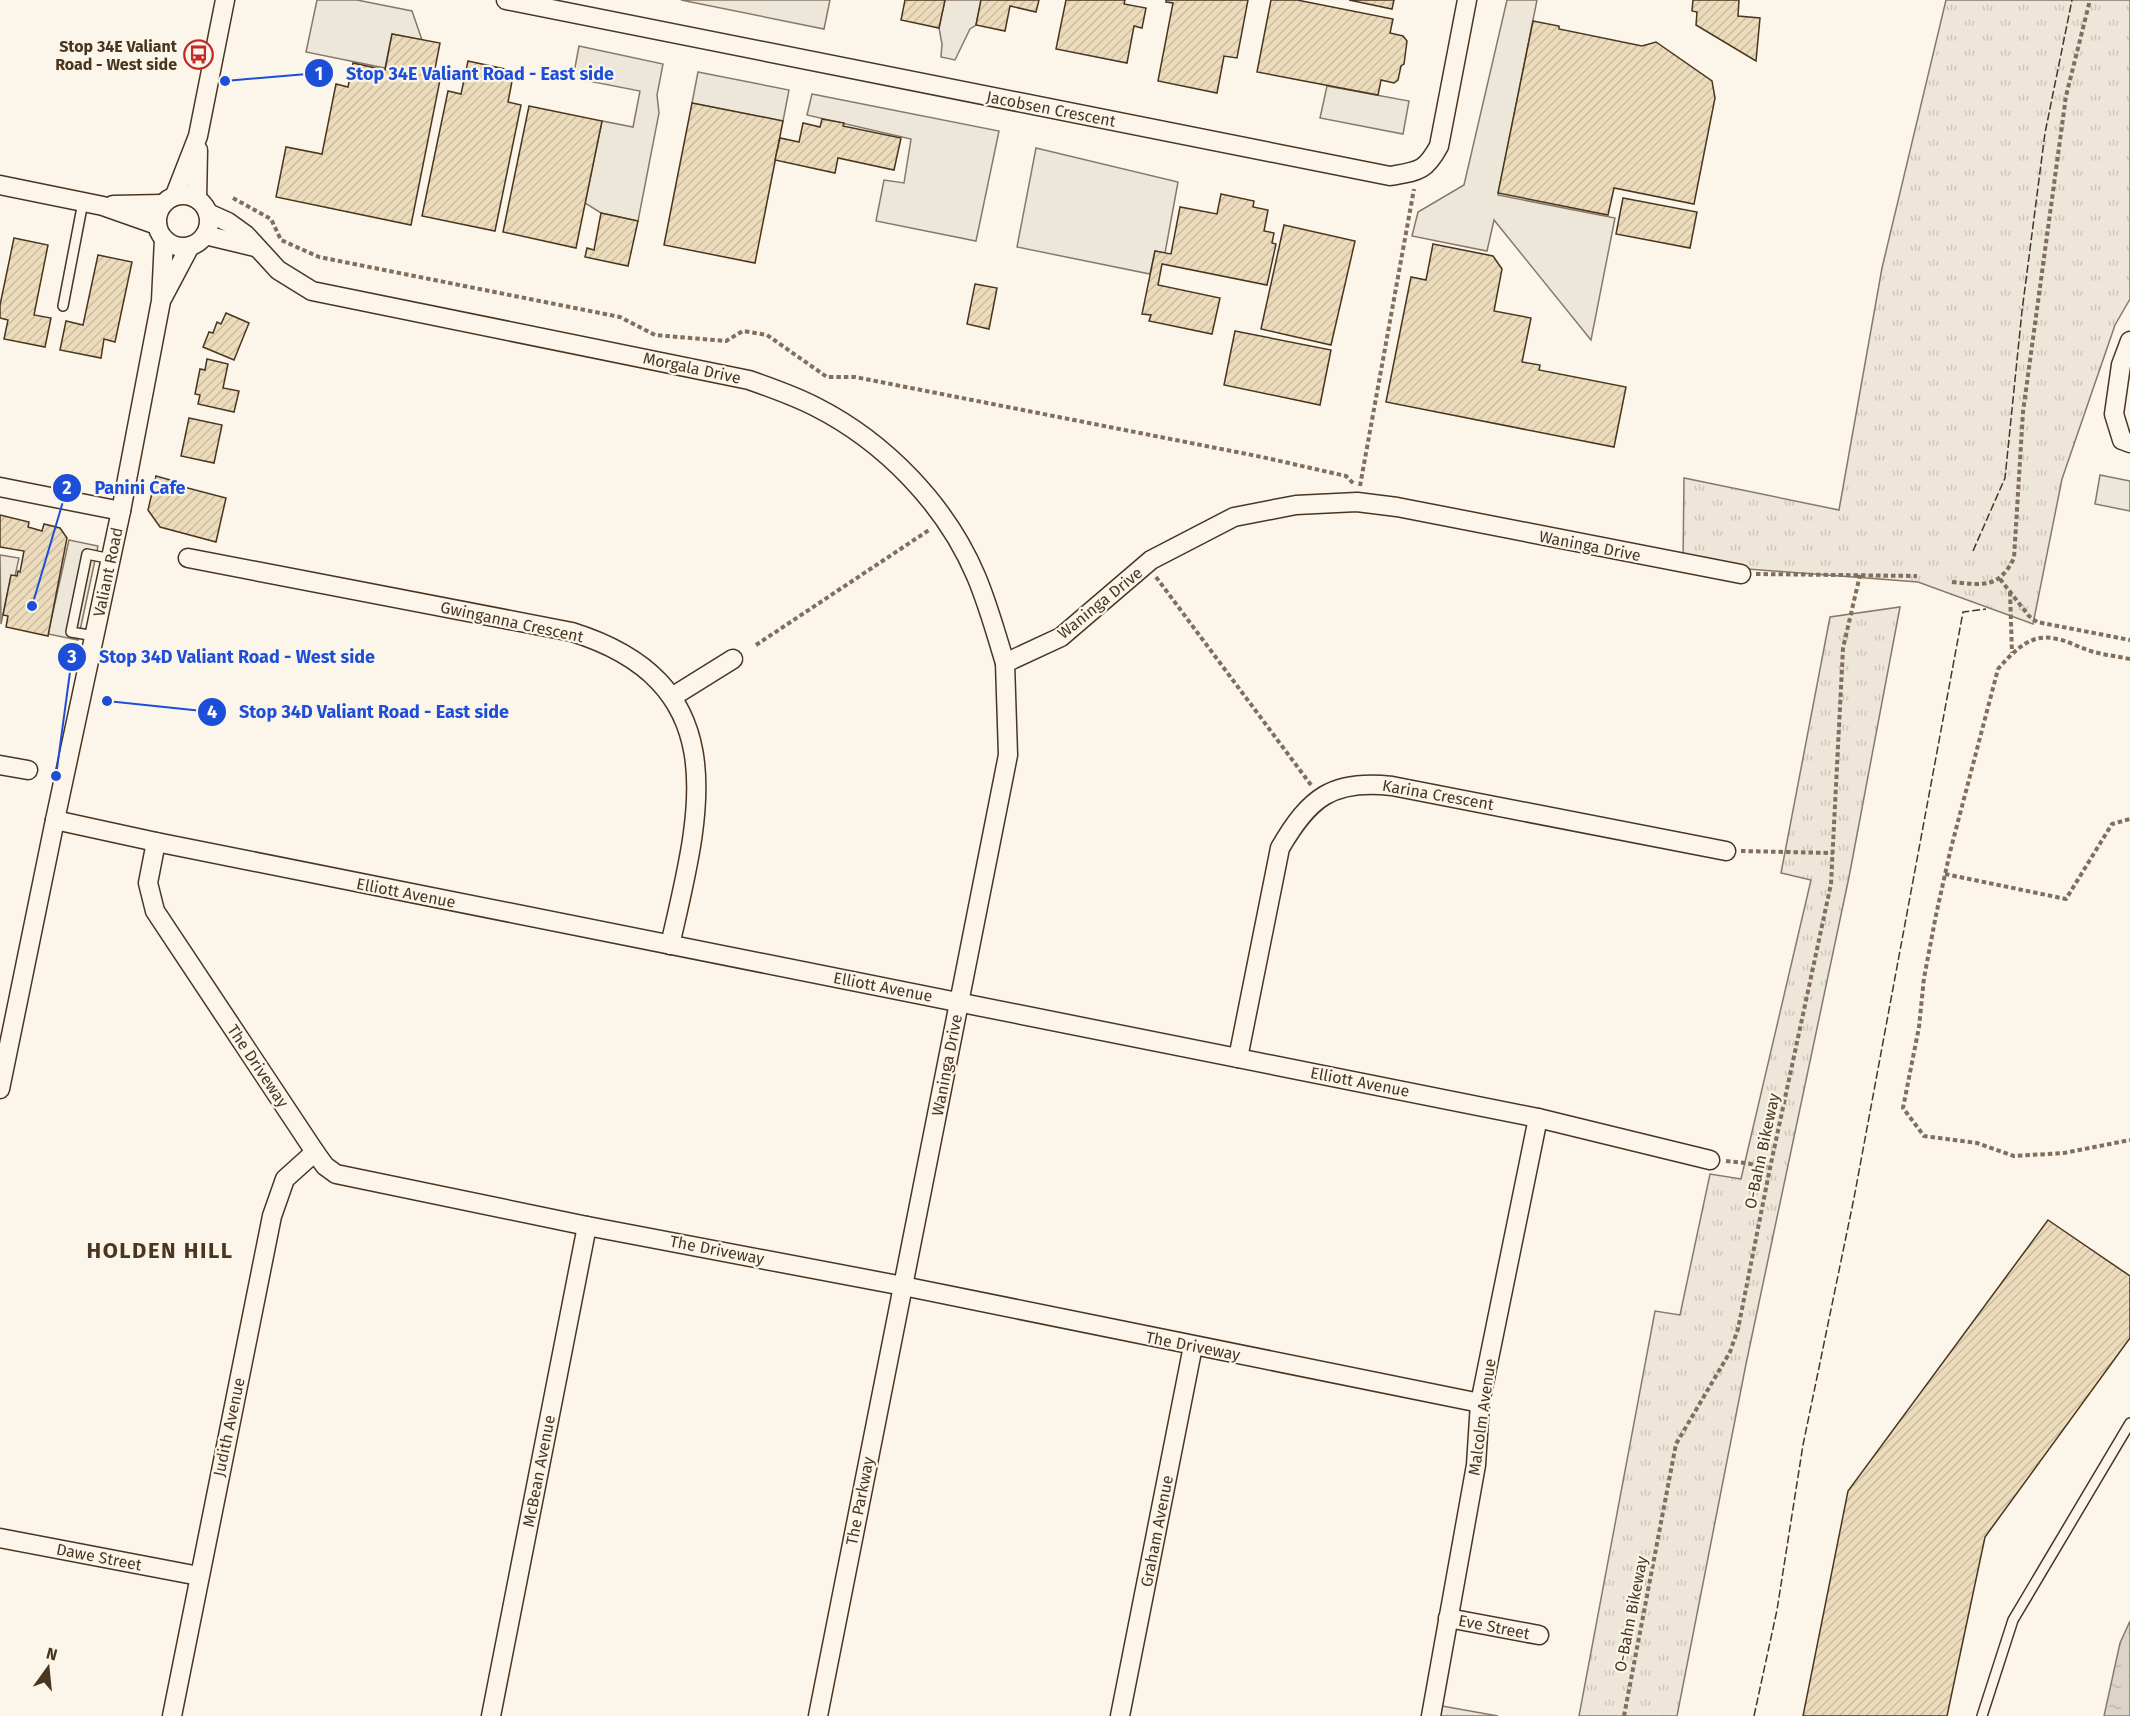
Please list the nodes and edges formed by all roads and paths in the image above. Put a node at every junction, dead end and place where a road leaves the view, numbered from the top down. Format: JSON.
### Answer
{"nodes":[{"id":1,"x":225,"y":0,"type":"edge"},
{"id":2,"x":506,"y":0,"type":"edge"},
{"id":3,"x":1467,"y":0,"type":"edge"},
{"id":4,"x":2090,"y":0,"type":"edge"},
{"id":5,"x":198,"y":136,"type":"junction"},
{"id":6,"x":1418,"y":171,"type":"junction"},
{"id":7,"x":0,"y":185,"type":"edge"},
{"id":8,"x":232,"y":198,"type":"dead end"},
{"id":9,"x":169,"y":200,"type":"junction"},
{"id":10,"x":83,"y":202,"type":"junction"},
{"id":11,"x":103,"y":206,"type":"junction"},
{"id":12,"x":203,"y":206,"type":"junction"},
{"id":13,"x":160,"y":232,"type":"junction"},
{"id":14,"x":197,"y":240,"type":"junction"},
{"id":15,"x":257,"y":248,"type":"junction"},
{"id":16,"x":161,"y":301,"type":"junction"},
{"id":17,"x":63,"y":306,"type":"dead end"},
{"id":18,"x":2130,"y":341,"type":"edge"},
{"id":19,"x":2130,"y":443,"type":"edge"},
{"id":20,"x":0,"y":487,"type":"edge"},
{"id":21,"x":121,"y":511,"type":"junction"},
{"id":22,"x":930,"y":530,"type":"dead end"},
{"id":23,"x":188,"y":558,"type":"dead end"},
{"id":24,"x":111,"y":559,"type":"junction"},
{"id":25,"x":1147,"y":564,"type":"junction"},
{"id":26,"x":1741,"y":574,"type":"joint"},
{"id":27,"x":1860,"y":575,"type":"junction"},
{"id":28,"x":1917,"y":576,"type":"dead end"},
{"id":29,"x":2000,"y":579,"type":"junction"},
{"id":30,"x":1952,"y":582,"type":"dead end"},
{"id":31,"x":2010,"y":592,"type":"junction"},
{"id":32,"x":95,"y":636,"type":"junction"},
{"id":33,"x":2130,"y":640,"type":"edge"},
{"id":34,"x":756,"y":645,"type":"dead end"},
{"id":35,"x":2012,"y":654,"type":"junction"},
{"id":36,"x":733,"y":659,"type":"dead end"},
{"id":37,"x":2130,"y":659,"type":"edge"},
{"id":38,"x":1005,"y":663,"type":"junction"},
{"id":39,"x":672,"y":697,"type":"junction"},
{"id":40,"x":0,"y":765,"type":"edge"},
{"id":41,"x":28,"y":770,"type":"dead end"},
{"id":42,"x":1321,"y":798,"type":"junction"},
{"id":43,"x":2130,"y":819,"type":"edge"},
{"id":44,"x":55,"y":820,"type":"junction"},
{"id":45,"x":156,"y":842,"type":"junction"},
{"id":46,"x":1726,"y":851,"type":"joint"},
{"id":47,"x":1833,"y":852,"type":"junction"},
{"id":48,"x":1945,"y":874,"type":"junction"},
{"id":49,"x":669,"y":945,"type":"junction"},
{"id":50,"x":960,"y":1002,"type":"junction"},
{"id":51,"x":1238,"y":1058,"type":"junction"},
{"id":52,"x":0,"y":1089,"type":"edge"},
{"id":53,"x":1538,"y":1118,"type":"junction"},
{"id":54,"x":2130,"y":1140,"type":"edge"},
{"id":55,"x":315,"y":1152,"type":"junction"},
{"id":56,"x":1710,"y":1160,"type":"joint"},
{"id":57,"x":1770,"y":1168,"type":"junction"},
{"id":58,"x":587,"y":1226,"type":"junction"},
{"id":59,"x":903,"y":1286,"type":"junction"},
{"id":60,"x":1193,"y":1346,"type":"junction"},
{"id":61,"x":1480,"y":1403,"type":"junction"},
{"id":62,"x":2130,"y":1423,"type":"edge"},
{"id":63,"x":0,"y":1538,"type":"edge"},
{"id":64,"x":199,"y":1576,"type":"junction"},
{"id":65,"x":1448,"y":1618,"type":"junction"},
{"id":66,"x":1539,"y":1635,"type":"dead end"},
{"id":67,"x":172,"y":1716,"type":"edge"},
{"id":68,"x":491,"y":1716,"type":"edge"},
{"id":69,"x":818,"y":1716,"type":"edge"},
{"id":70,"x":1120,"y":1716,"type":"edge"},
{"id":71,"x":1431,"y":1716,"type":"edge"},
{"id":72,"x":1624,"y":1716,"type":"edge"},
{"id":73,"x":1982,"y":1716,"type":"edge"}],
"edges":[{"from":1,"to":5,"type":"street"},
{"from":2,"to":6,"type":"street","name":"Jacobsen Crescent"},
{"from":3,"to":6,"type":"street"},
{"from":4,"to":29,"type":"path"},
{"from":5,"to":9,"type":"street"},
{"from":5,"to":12,"type":"street"},
{"from":6,"to":8,"type":"path"},
{"from":7,"to":10,"type":"street"},
{"from":9,"to":11,"type":"street"},
{"from":9,"to":12,"type":"street"},
{"from":9,"to":13,"type":"street"},
{"from":10,"to":11,"type":"street"},
{"from":10,"to":17,"type":"lane"},
{"from":11,"to":13,"type":"street"},
{"from":12,"to":14,"type":"street"},
{"from":12,"to":15,"type":"street","name":"Morgala Drive"},
{"from":13,"to":14,"type":"street"},
{"from":13,"to":16,"type":"street","name":"Valiant Road"},
{"from":14,"to":15,"type":"street"},
{"from":14,"to":16,"type":"street","name":"Valiant Road"},
{"from":15,"to":38,"type":"street","name":"Morgala Drive"},
{"from":16,"to":21,"type":"street","name":"Valiant Road"},
{"from":18,"to":19,"type":"street"},
{"from":20,"to":21,"type":"street"},
{"from":21,"to":24,"type":"street","name":"Valiant Road"},
{"from":22,"to":34,"type":"path"},
{"from":23,"to":39,"type":"street","name":"Gwinganna Crescent"},
{"from":24,"to":32,"type":"street","name":"Valiant Road"},
{"from":24,"to":32,"type":"lane"},
{"from":25,"to":26,"type":"street","name":"Waninga Drive"},
{"from":25,"to":38,"type":"street","name":"Waninga Drive"},
{"from":25,"to":42,"type":"path"},
{"from":26,"to":27,"type":"path"},
{"from":27,"to":28,"type":"path"},
{"from":27,"to":47,"type":"path","name":"O-Bahn Bikeway"},
{"from":29,"to":30,"type":"path"},
{"from":29,"to":31,"type":"path"},
{"from":31,"to":33,"type":"path"},
{"from":31,"to":35,"type":"path"},
{"from":32,"to":44,"type":"street","name":"Valiant Road"},
{"from":35,"to":37,"type":"path"},
{"from":35,"to":48,"type":"path"},
{"from":36,"to":39,"type":"street"},
{"from":38,"to":50,"type":"street","name":"Waninga Drive"},
{"from":39,"to":49,"type":"street","name":"Gwinganna Crescent"},
{"from":40,"to":41,"type":"street"},
{"from":42,"to":46,"type":"street","name":"Karina Crescent"},
{"from":42,"to":51,"type":"street","name":"Karina Crescent"},
{"from":43,"to":48,"type":"path"},
{"from":44,"to":45,"type":"street","name":"Elliott Avenue"},
{"from":44,"to":52,"type":"street","name":"Valiant Road"},
{"from":45,"to":49,"type":"street","name":"Elliott Avenue"},
{"from":45,"to":55,"type":"street","name":"The Driveway"},
{"from":46,"to":47,"type":"path"},
{"from":47,"to":57,"type":"path","name":"O-Bahn Bikeway"},
{"from":48,"to":54,"type":"path"},
{"from":49,"to":50,"type":"street","name":"Elliott Avenue"},
{"from":50,"to":51,"type":"street","name":"Elliott Avenue"},
{"from":50,"to":59,"type":"street","name":"Waninga Drive"},
{"from":51,"to":53,"type":"street","name":"Elliott Avenue"},
{"from":53,"to":56,"type":"street","name":"Elliott Avenue"},
{"from":53,"to":61,"type":"street","name":"Malcolm Avenue"},
{"from":55,"to":58,"type":"street","name":"The Driveway"},
{"from":55,"to":64,"type":"street","name":"Judith Avenue"},
{"from":56,"to":57,"type":"path"},
{"from":57,"to":72,"type":"path","name":"O-Bahn Bikeway"},
{"from":58,"to":59,"type":"street","name":"The Driveway"},
{"from":58,"to":68,"type":"street","name":"McBean Avenue"},
{"from":59,"to":60,"type":"street","name":"The Driveway"},
{"from":59,"to":69,"type":"street","name":"The Parkway"},
{"from":60,"to":61,"type":"street","name":"The Driveway"},
{"from":60,"to":70,"type":"street","name":"Graham Avenue"},
{"from":61,"to":65,"type":"street","name":"Malcolm Avenue"},
{"from":62,"to":73,"type":"lane"},
{"from":63,"to":64,"type":"street","name":"Dawe Street"},
{"from":64,"to":67,"type":"street","name":"Judith Avenue"},
{"from":65,"to":66,"type":"street","name":"Eve Street"},
{"from":65,"to":71,"type":"street","name":"Malcolm Avenue"}]}
